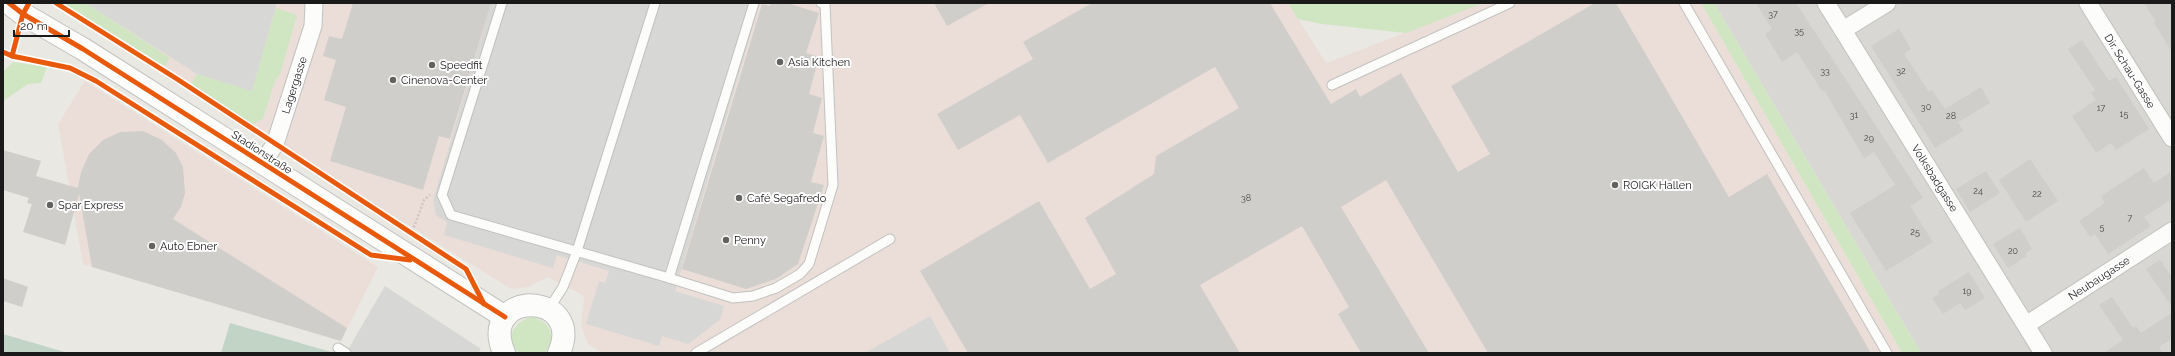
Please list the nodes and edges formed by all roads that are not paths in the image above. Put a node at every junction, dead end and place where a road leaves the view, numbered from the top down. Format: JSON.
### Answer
{"nodes":[{"id":1,"x":9,"y":3,"type":"edge"},
{"id":2,"x":314,"y":3,"type":"edge"},
{"id":3,"x":502,"y":3,"type":"edge"},
{"id":4,"x":655,"y":3,"type":"edge"},
{"id":5,"x":754,"y":3,"type":"edge"},
{"id":6,"x":821,"y":3,"type":"edge"},
{"id":7,"x":1510,"y":3,"type":"edge"},
{"id":8,"x":1684,"y":3,"type":"edge"},
{"id":9,"x":1826,"y":3,"type":"edge"},
{"id":10,"x":1887,"y":3,"type":"edge"},
{"id":11,"x":2088,"y":3,"type":"edge"},
{"id":12,"x":1843,"y":30,"type":"junction"},
{"id":13,"x":1332,"y":85,"type":"dead end"},
{"id":14,"x":2172,"y":138,"type":"edge"},
{"id":15,"x":262,"y":164,"type":"junction"},
{"id":16,"x":2172,"y":231,"type":"edge"},
{"id":17,"x":890,"y":239,"type":"dead end"},
{"id":18,"x":577,"y":251,"type":"junction"},
{"id":19,"x":669,"y":278,"type":"junction"},
{"id":20,"x":550,"y":309,"type":"junction"},
{"id":21,"x":505,"y":317,"type":"junction"},
{"id":22,"x":2026,"y":325,"type":"junction"},
{"id":23,"x":338,"y":348,"type":"dead end"},
{"id":24,"x":346,"y":353,"type":"edge"},
{"id":25,"x":504,"y":353,"type":"edge"},
{"id":26,"x":559,"y":353,"type":"edge"},
{"id":27,"x":696,"y":353,"type":"edge"},
{"id":28,"x":1887,"y":353,"type":"edge"},
{"id":29,"x":2043,"y":353,"type":"edge"}],
"edges":[{"from":1,"to":15,"type":"street","name":"Stadionstraße"},
{"from":2,"to":15,"type":"street","name":"Lagergasse"},
{"from":3,"to":18,"type":"lane"},
{"from":4,"to":18,"type":"lane"},
{"from":5,"to":19,"type":"lane"},
{"from":6,"to":19,"type":"lane"},
{"from":7,"to":13,"type":"lane"},
{"from":8,"to":28,"type":"lane"},
{"from":9,"to":12,"type":"street","name":"Volksbadgasse"},
{"from":10,"to":12,"type":"street"},
{"from":11,"to":14,"type":"street","name":"Dir. Schau-Gasse"},
{"from":12,"to":22,"type":"street","name":"Volksbadgasse"},
{"from":15,"to":21,"type":"street","name":"Stadionstraße"},
{"from":16,"to":22,"type":"street","name":"Neubaugasse"},
{"from":17,"to":27,"type":"lane"},
{"from":18,"to":19,"type":"lane"},
{"from":18,"to":20,"type":"lane"},
{"from":20,"to":21,"type":"street"},
{"from":20,"to":26,"type":"street"},
{"from":21,"to":25,"type":"street"},
{"from":22,"to":29,"type":"street","name":"Volksbadgasse"},
{"from":23,"to":24,"type":"lane"}]}
